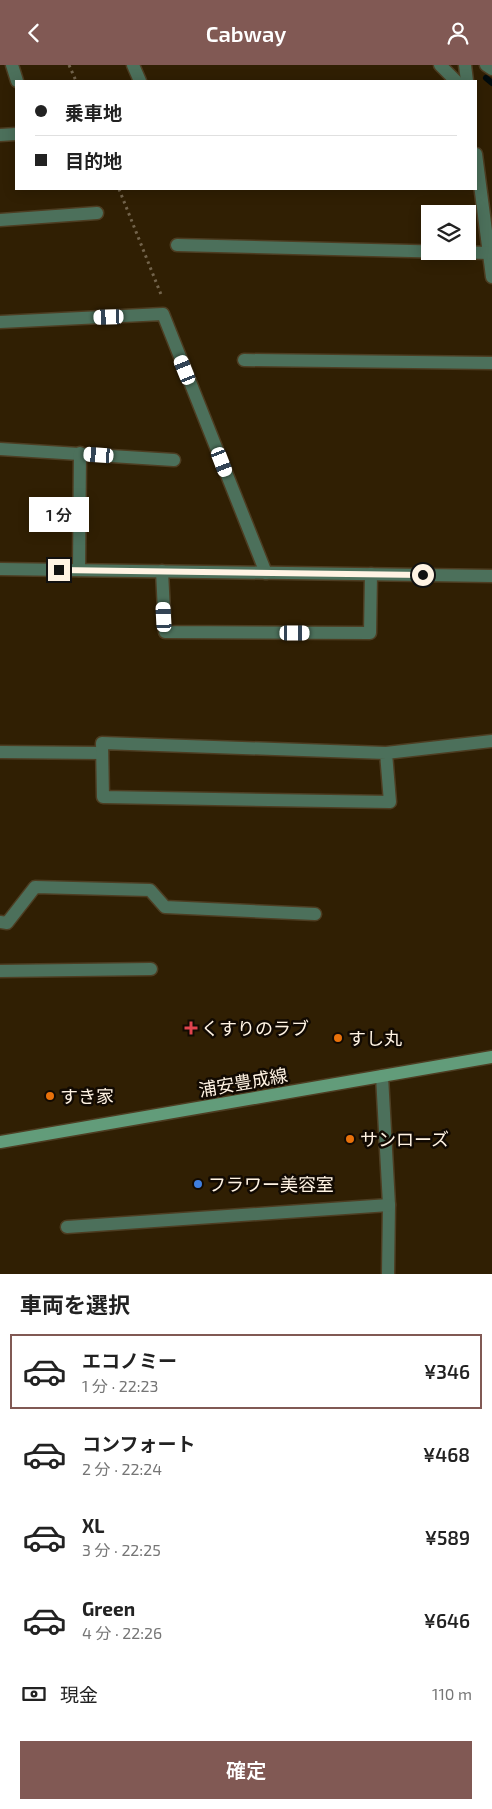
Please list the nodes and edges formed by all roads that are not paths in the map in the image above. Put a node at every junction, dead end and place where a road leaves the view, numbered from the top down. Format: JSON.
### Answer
{"nodes":[{"id":1,"x":12,"y":65,"type":"edge"},
{"id":2,"x":133,"y":65,"type":"edge"},
{"id":3,"x":440,"y":65,"type":"edge"},
{"id":4,"x":465,"y":65,"type":"edge"},
{"id":5,"x":486,"y":65,"type":"edge"},
{"id":6,"x":492,"y":69,"type":"edge"},
{"id":7,"x":17,"y":80,"type":"edge"},
{"id":8,"x":140,"y":80,"type":"edge"},
{"id":9,"x":455,"y":80,"type":"edge"},
{"id":10,"x":467,"y":80,"type":"edge"},
{"id":11,"x":15,"y":134,"type":"edge"},
{"id":12,"x":0,"y":135,"type":"edge"},
{"id":13,"x":477,"y":162,"type":"edge"},
{"id":14,"x":97,"y":213,"type":"dead end"},
{"id":15,"x":0,"y":219,"type":"edge"},
{"id":16,"x":177,"y":245,"type":"dead end"},
{"id":17,"x":489,"y":253,"type":"junction"},
{"id":18,"x":492,"y":277,"type":"edge"},
{"id":19,"x":0,"y":322,"type":"edge"},
{"id":20,"x":244,"y":360,"type":"dead end"},
{"id":21,"x":492,"y":363,"type":"edge"},
{"id":22,"x":0,"y":449,"type":"edge"},
{"id":23,"x":80,"y":453,"type":"junction"},
{"id":24,"x":174,"y":460,"type":"dead end"},
{"id":25,"x":0,"y":569,"type":"edge"},
{"id":26,"x":79,"y":570,"type":"junction"},
{"id":27,"x":162,"y":571,"type":"junction"},
{"id":28,"x":266,"y":573,"type":"junction"},
{"id":29,"x":371,"y":574,"type":"junction"},
{"id":30,"x":492,"y":576,"type":"edge"},
{"id":31,"x":492,"y":741,"type":"edge"},
{"id":32,"x":0,"y":752,"type":"edge"},
{"id":33,"x":102,"y":753,"type":"junction"},
{"id":34,"x":386,"y":753,"type":"junction"},
{"id":35,"x":315,"y":914,"type":"dead end"},
{"id":36,"x":0,"y":922,"type":"edge"},
{"id":37,"x":151,"y":969,"type":"dead end"},
{"id":38,"x":0,"y":971,"type":"edge"},
{"id":39,"x":492,"y":1057,"type":"edge"},
{"id":40,"x":382,"y":1076,"type":"junction"},
{"id":41,"x":0,"y":1142,"type":"edge"},
{"id":42,"x":389,"y":1205,"type":"junction"},
{"id":43,"x":67,"y":1227,"type":"dead end"},
{"id":44,"x":388,"y":1274,"type":"edge"}],
"edges":[{"from":1,"to":7,"type":"street"},
{"from":2,"to":8,"type":"street"},
{"from":3,"to":9,"type":"street"},
{"from":4,"to":10,"type":"street"},
{"from":5,"to":6,"type":"street"},
{"from":11,"to":12,"type":"street"},
{"from":13,"to":17,"type":"street"},
{"from":14,"to":15,"type":"street"},
{"from":16,"to":17,"type":"street"},
{"from":17,"to":18,"type":"street"},
{"from":19,"to":28,"type":"street"},
{"from":20,"to":21,"type":"street"},
{"from":22,"to":23,"type":"street"},
{"from":23,"to":24,"type":"street"},
{"from":23,"to":26,"type":"street"},
{"from":25,"to":26,"type":"street"},
{"from":26,"to":27,"type":"street"},
{"from":27,"to":28,"type":"street"},
{"from":27,"to":29,"type":"street"},
{"from":28,"to":29,"type":"street"},
{"from":29,"to":30,"type":"street"},
{"from":31,"to":34,"type":"street"},
{"from":32,"to":33,"type":"street"},
{"from":33,"to":34,"type":"street"},
{"from":33,"to":34,"type":"street"},
{"from":35,"to":36,"type":"street"},
{"from":37,"to":38,"type":"street"},
{"from":39,"to":40,"type":"main road","name":"浦安豊成線"},
{"from":40,"to":41,"type":"main road","name":"浦安豊成線"},
{"from":40,"to":42,"type":"street"},
{"from":42,"to":43,"type":"street"},
{"from":42,"to":44,"type":"street"}]}
